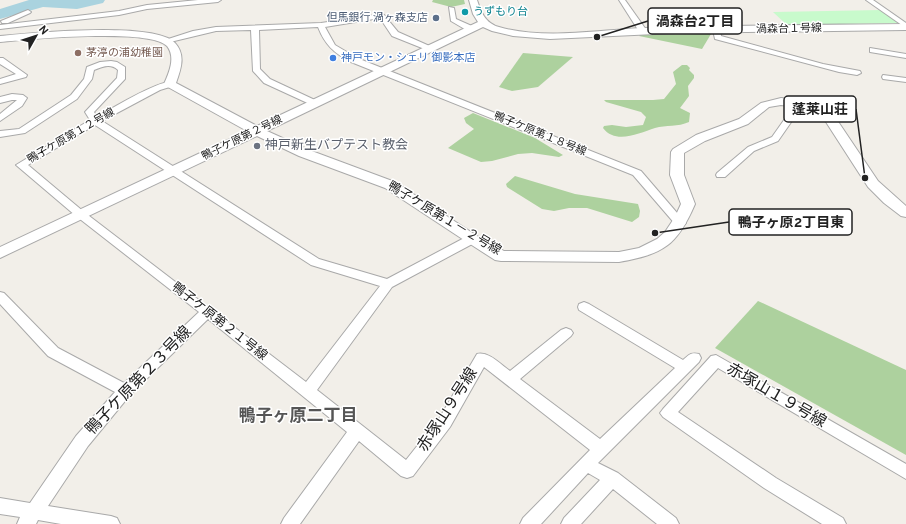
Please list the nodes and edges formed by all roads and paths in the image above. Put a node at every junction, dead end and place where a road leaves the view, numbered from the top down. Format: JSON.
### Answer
{"nodes":[{"id":1,"x":218,"y":0,"type":"edge"},
{"id":2,"x":473,"y":0,"type":"edge"},
{"id":3,"x":622,"y":0,"type":"edge"},
{"id":4,"x":870,"y":0,"type":"edge"},
{"id":5,"x":451,"y":8,"type":"dead end"},
{"id":6,"x":28,"y":12,"type":"dead end"},
{"id":7,"x":0,"y":22,"type":"edge"},
{"id":8,"x":484,"y":23,"type":"junction"},
{"id":9,"x":321,"y":24,"type":"junction"},
{"id":10,"x":906,"y":26,"type":"edge"},
{"id":11,"x":0,"y":27,"type":"edge"},
{"id":12,"x":255,"y":27,"type":"junction"},
{"id":13,"x":471,"y":29,"type":"junction"},
{"id":14,"x":717,"y":30,"type":"junction"},
{"id":15,"x":643,"y":31,"type":"junction"},
{"id":16,"x":0,"y":39,"type":"edge"},
{"id":17,"x":166,"y":41,"type":"junction"},
{"id":18,"x":430,"y":48,"type":"junction"},
{"id":19,"x":873,"y":50,"type":"dead end"},
{"id":20,"x":906,"y":56,"type":"edge"},
{"id":21,"x":0,"y":60,"type":"edge"},
{"id":22,"x":382,"y":70,"type":"junction"},
{"id":23,"x":857,"y":73,"type":"dead end"},
{"id":24,"x":886,"y":77,"type":"dead end"},
{"id":25,"x":906,"y":80,"type":"edge"},
{"id":26,"x":0,"y":82,"type":"edge"},
{"id":27,"x":170,"y":84,"type":"junction"},
{"id":28,"x":0,"y":100,"type":"edge"},
{"id":29,"x":314,"y":103,"type":"junction"},
{"id":30,"x":799,"y":105,"type":"junction"},
{"id":31,"x":0,"y":118,"type":"edge"},
{"id":32,"x":95,"y":121,"type":"junction"},
{"id":33,"x":257,"y":131,"type":"junction"},
{"id":34,"x":0,"y":134,"type":"edge"},
{"id":35,"x":174,"y":170,"type":"junction"},
{"id":36,"x":721,"y":175,"type":"dead end"},
{"id":37,"x":906,"y":213,"type":"edge"},
{"id":38,"x":80,"y":214,"type":"junction"},
{"id":39,"x":680,"y":223,"type":"junction"},
{"id":40,"x":472,"y":239,"type":"junction"},
{"id":41,"x":0,"y":253,"type":"edge"},
{"id":42,"x":388,"y":284,"type":"junction"},
{"id":43,"x":0,"y":296,"type":"edge"},
{"id":44,"x":584,"y":306,"type":"dead end"},
{"id":45,"x":207,"y":312,"type":"junction"},
{"id":46,"x":566,"y":332,"type":"dead end"},
{"id":47,"x":509,"y":380,"type":"junction"},
{"id":48,"x":125,"y":390,"type":"junction"},
{"id":49,"x":307,"y":392,"type":"junction"},
{"id":50,"x":357,"y":431,"type":"junction"},
{"id":51,"x":600,"y":449,"type":"junction"},
{"id":52,"x":586,"y":464,"type":"junction"},
{"id":53,"x":906,"y":472,"type":"edge"},
{"id":54,"x":612,"y":478,"type":"junction"},
{"id":55,"x":0,"y":506,"type":"edge"},
{"id":56,"x":29,"y":518,"type":"edge"},
{"id":57,"x":110,"y":524,"type":"edge"},
{"id":58,"x":290,"y":524,"type":"edge"},
{"id":59,"x":529,"y":524,"type":"edge"},
{"id":60,"x":570,"y":524,"type":"edge"},
{"id":61,"x":670,"y":524,"type":"edge"},
{"id":62,"x":837,"y":524,"type":"edge"}],
"edges":[{"from":1,"to":11,"type":"street"},
{"from":2,"to":8,"type":"street"},
{"from":3,"to":15,"type":"street"},
{"from":4,"to":10,"type":"street"},
{"from":5,"to":13,"type":"street"},
{"from":6,"to":7,"type":"street"},
{"from":8,"to":13,"type":"street","name":"鴨子ケ原第２号線"},
{"from":8,"to":15,"type":"street","name":"渦森台１号線"},
{"from":9,"to":12,"type":"street"},
{"from":9,"to":18,"type":"street"},
{"from":9,"to":22,"type":"street","name":"鴨子ケ原第１８号線"},
{"from":10,"to":14,"type":"street","name":"渦森台１号線"},
{"from":12,"to":17,"type":"street"},
{"from":12,"to":29,"type":"street"},
{"from":13,"to":18,"type":"street","name":"鴨子ケ原第２号線"},
{"from":14,"to":15,"type":"street","name":"渦森台１号線"},
{"from":14,"to":23,"type":"street"},
{"from":16,"to":17,"type":"street"},
{"from":17,"to":27,"type":"street"},
{"from":18,"to":22,"type":"street","name":"鴨子ケ原第２号線"},
{"from":19,"to":20,"type":"street"},
{"from":21,"to":26,"type":"street"},
{"from":22,"to":29,"type":"street","name":"鴨子ケ原第２号線"},
{"from":22,"to":39,"type":"street","name":"鴨子ケ原第１８号線"},
{"from":24,"to":25,"type":"street"},
{"from":27,"to":32,"type":"street","name":"鴨子ケ原第１２号線"},
{"from":27,"to":33,"type":"street","name":"鴨子ケ原第１－２号線"},
{"from":28,"to":31,"type":"street"},
{"from":29,"to":33,"type":"street","name":"鴨子ケ原第２号線"},
{"from":30,"to":36,"type":"street"},
{"from":30,"to":37,"type":"street"},
{"from":30,"to":39,"type":"street","name":"鴨子ケ原第１－２号線"},
{"from":32,"to":34,"type":"street"},
{"from":32,"to":35,"type":"street"},
{"from":32,"to":38,"type":"street","name":"鴨子ケ原第１２号線"},
{"from":33,"to":35,"type":"street","name":"鴨子ケ原第２号線"},
{"from":33,"to":40,"type":"street","name":"鴨子ケ原第１－２号線"},
{"from":35,"to":38,"type":"street","name":"鴨子ケ原第２号線"},
{"from":35,"to":42,"type":"street"},
{"from":38,"to":41,"type":"street","name":"鴨子ケ原第２号線"},
{"from":38,"to":45,"type":"street","name":"鴨子ケ原第２１号線"},
{"from":39,"to":40,"type":"street","name":"鴨子ケ原第１－２号線"},
{"from":40,"to":42,"type":"street"},
{"from":42,"to":49,"type":"street"},
{"from":43,"to":48,"type":"street"},
{"from":44,"to":51,"type":"street"},
{"from":45,"to":48,"type":"street","name":"鴨子ケ原第２３号線"},
{"from":45,"to":49,"type":"street","name":"鴨子ケ原第２１号線"},
{"from":46,"to":47,"type":"street"},
{"from":47,"to":50,"type":"street","name":"赤塚山９号線"},
{"from":47,"to":51,"type":"street","name":"赤塚山９号線"},
{"from":48,"to":56,"type":"street","name":"鴨子ケ原第２３号線"},
{"from":49,"to":50,"type":"street","name":"鴨子ケ原第２１号線"},
{"from":50,"to":58,"type":"street"},
{"from":51,"to":52,"type":"street"},
{"from":52,"to":54,"type":"street"},
{"from":52,"to":59,"type":"street"},
{"from":53,"to":62,"type":"street","name":"赤塚山１９号線"},
{"from":54,"to":60,"type":"street"},
{"from":54,"to":61,"type":"street"},
{"from":55,"to":56,"type":"street"},
{"from":56,"to":57,"type":"street"}]}
